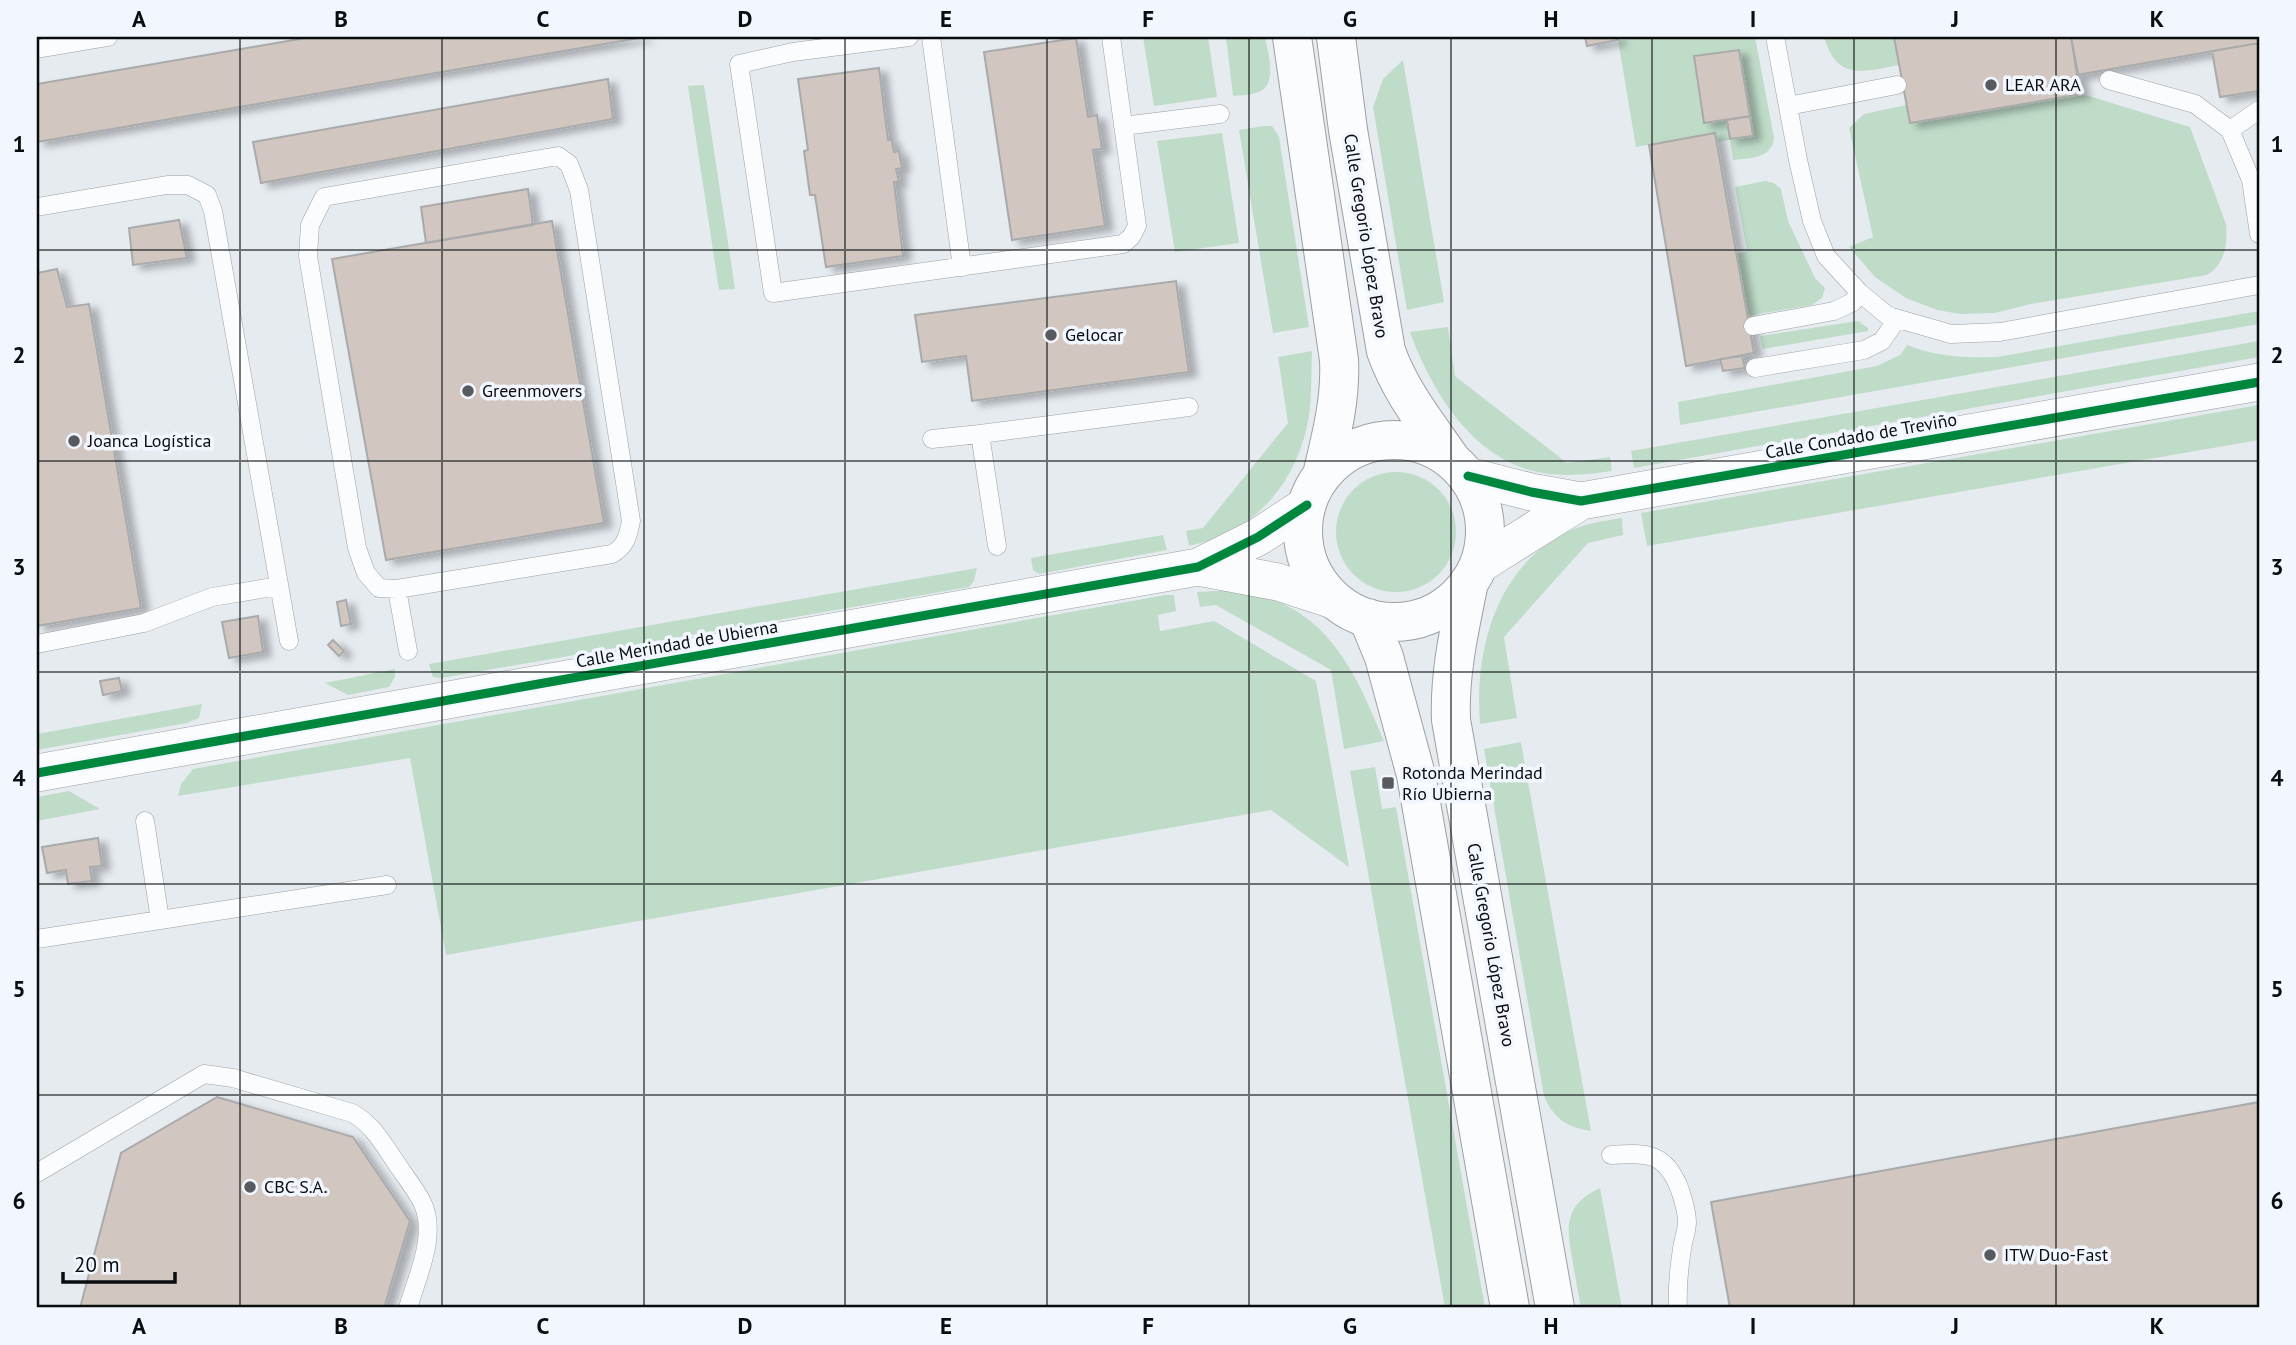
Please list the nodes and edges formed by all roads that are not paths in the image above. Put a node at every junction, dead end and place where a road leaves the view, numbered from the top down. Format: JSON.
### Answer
{"nodes":[{"id":1,"x":108,"y":37,"type":"edge"},
{"id":2,"x":909,"y":37,"type":"edge"},
{"id":3,"x":931,"y":37,"type":"edge"},
{"id":4,"x":1111,"y":37,"type":"edge"},
{"id":5,"x":1292,"y":37,"type":"edge"},
{"id":6,"x":1336,"y":37,"type":"edge"},
{"id":7,"x":1774,"y":37,"type":"edge"},
{"id":8,"x":37,"y":49,"type":"edge"},
{"id":9,"x":2109,"y":80,"type":"dead end"},
{"id":10,"x":1898,"y":85,"type":"dead end"},
{"id":11,"x":1788,"y":106,"type":"junction"},
{"id":12,"x":2259,"y":110,"type":"edge"},
{"id":13,"x":1220,"y":114,"type":"dead end"},
{"id":14,"x":1123,"y":126,"type":"junction"},
{"id":15,"x":2231,"y":130,"type":"junction"},
{"id":16,"x":37,"y":208,"type":"edge"},
{"id":17,"x":2259,"y":234,"type":"edge"},
{"id":18,"x":962,"y":267,"type":"junction"},
{"id":19,"x":2259,"y":285,"type":"edge"},
{"id":20,"x":1859,"y":292,"type":"junction"},
{"id":21,"x":1897,"y":319,"type":"junction"},
{"id":22,"x":1753,"y":326,"type":"dead end"},
{"id":23,"x":1755,"y":368,"type":"dead end"},
{"id":24,"x":2259,"y":382,"type":"edge"},
{"id":25,"x":1189,"y":407,"type":"dead end"},
{"id":26,"x":979,"y":434,"type":"junction"},
{"id":27,"x":932,"y":439,"type":"dead end"},
{"id":28,"x":1460,"y":468,"type":"junction"},
{"id":29,"x":1315,"y":490,"type":"junction"},
{"id":30,"x":1581,"y":500,"type":"junction"},
{"id":31,"x":997,"y":546,"type":"dead end"},
{"id":32,"x":1198,"y":567,"type":"junction"},
{"id":33,"x":1474,"y":573,"type":"junction"},
{"id":34,"x":279,"y":586,"type":"junction"},
{"id":35,"x":397,"y":589,"type":"junction"},
{"id":36,"x":1352,"y":609,"type":"junction"},
{"id":37,"x":289,"y":641,"type":"dead end"},
{"id":38,"x":37,"y":643,"type":"edge"},
{"id":39,"x":408,"y":651,"type":"dead end"},
{"id":40,"x":37,"y":773,"type":"edge"},
{"id":41,"x":145,"y":821,"type":"dead end"},
{"id":42,"x":387,"y":885,"type":"dead end"},
{"id":43,"x":160,"y":920,"type":"junction"},
{"id":44,"x":37,"y":939,"type":"edge"},
{"id":45,"x":1611,"y":1155,"type":"dead end"},
{"id":46,"x":37,"y":1173,"type":"edge"},
{"id":47,"x":408,"y":1308,"type":"edge"},
{"id":48,"x":1510,"y":1308,"type":"edge"},
{"id":49,"x":1555,"y":1308,"type":"edge"},
{"id":50,"x":1678,"y":1308,"type":"edge"}],
"edges":[{"from":1,"to":8,"type":"lane"},
{"from":2,"to":18,"type":"lane"},
{"from":3,"to":18,"type":"lane"},
{"from":4,"to":14,"type":"lane"},
{"from":5,"to":29,"type":"main road"},
{"from":6,"to":28,"type":"main road","name":"Calle Gregorio López Bravo"},
{"from":7,"to":11,"type":"lane"},
{"from":9,"to":15,"type":"lane"},
{"from":10,"to":11,"type":"lane"},
{"from":11,"to":20,"type":"lane"},
{"from":12,"to":15,"type":"lane"},
{"from":13,"to":14,"type":"lane"},
{"from":14,"to":18,"type":"lane"},
{"from":15,"to":17,"type":"lane"},
{"from":16,"to":34,"type":"lane"},
{"from":19,"to":21,"type":"lane"},
{"from":20,"to":21,"type":"lane"},
{"from":20,"to":22,"type":"lane"},
{"from":21,"to":23,"type":"lane"},
{"from":24,"to":30,"type":"street","name":"Calle Condado de Treviño"},
{"from":25,"to":26,"type":"lane"},
{"from":26,"to":27,"type":"lane"},
{"from":26,"to":31,"type":"lane"},
{"from":28,"to":29,"type":"main road"},
{"from":28,"to":30,"type":"street","name":"Calle Condado de Treviño"},
{"from":28,"to":33,"type":"main road"},
{"from":29,"to":32,"type":"street","name":"Calle Merindad de Ubierna"},
{"from":29,"to":36,"type":"main road"},
{"from":30,"to":33,"type":"street","name":"Calle Condado de Treviño"},
{"from":32,"to":36,"type":"street","name":"Calle Merindad de Ubierna"},
{"from":32,"to":40,"type":"street","name":"Calle Merindad de Ubierna"},
{"from":33,"to":36,"type":"main road"},
{"from":33,"to":49,"type":"main road","name":"Calle Gregorio López Bravo"},
{"from":34,"to":37,"type":"lane"},
{"from":34,"to":38,"type":"lane"},
{"from":35,"to":35,"type":"lane"},
{"from":35,"to":39,"type":"lane"},
{"from":36,"to":48,"type":"main road"},
{"from":41,"to":43,"type":"lane"},
{"from":42,"to":43,"type":"lane"},
{"from":43,"to":44,"type":"lane"},
{"from":45,"to":50,"type":"lane"},
{"from":46,"to":47,"type":"lane"}]}
